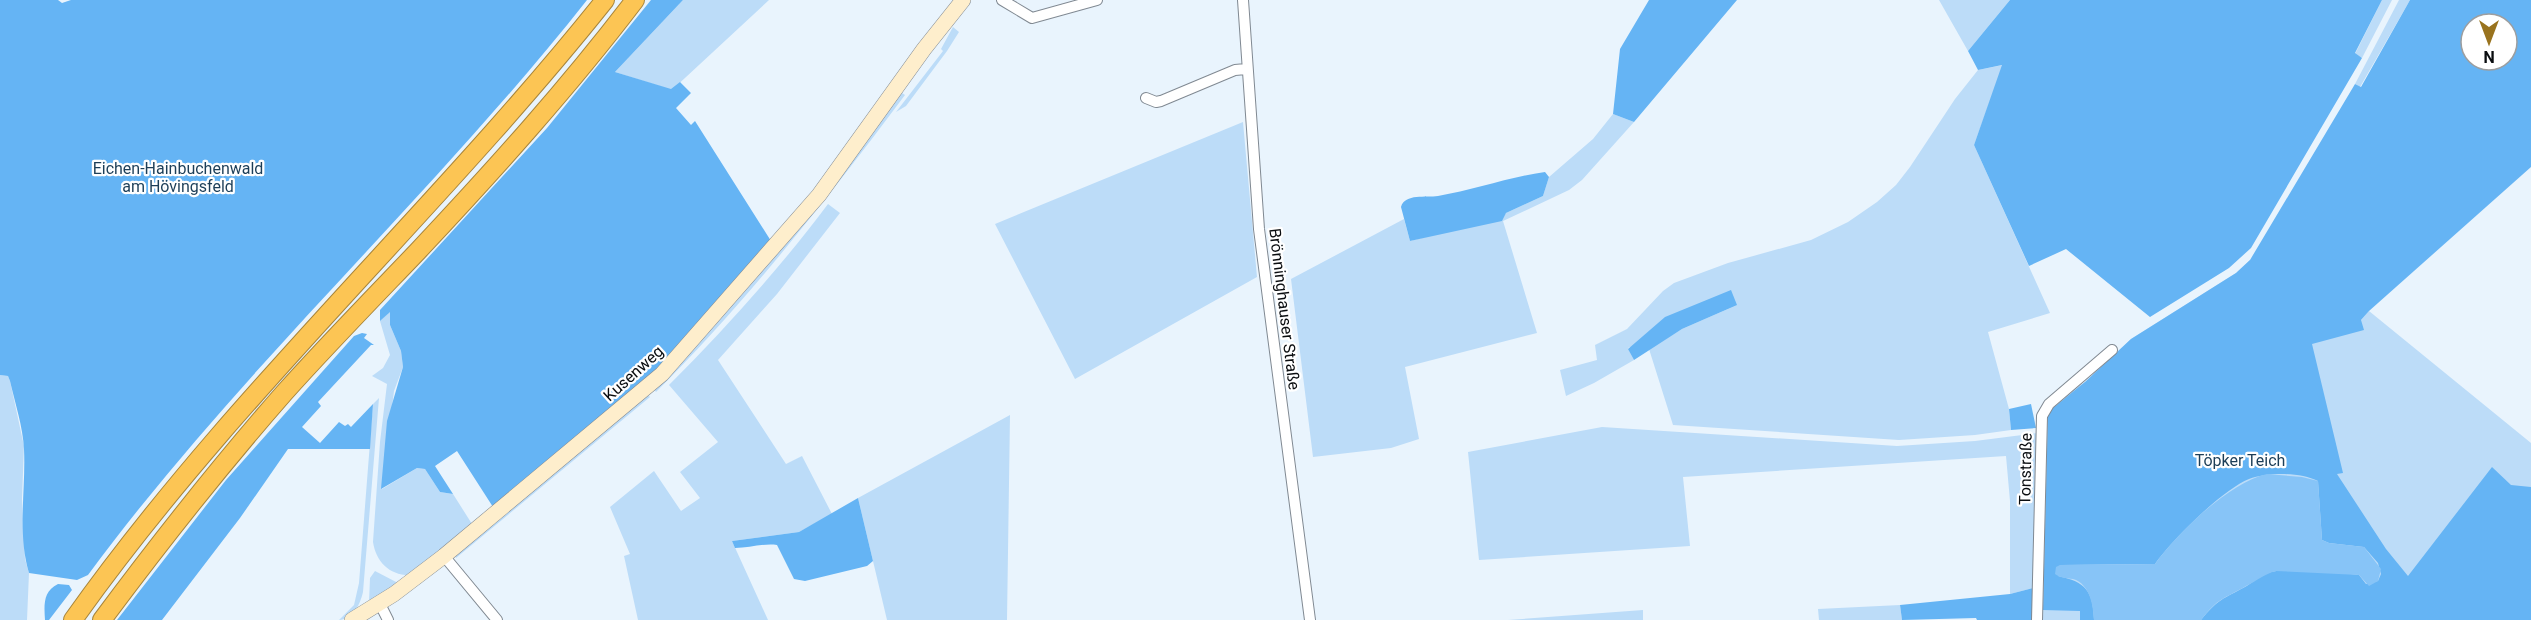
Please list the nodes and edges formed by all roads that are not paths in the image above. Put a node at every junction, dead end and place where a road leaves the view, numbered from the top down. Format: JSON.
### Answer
{"nodes":[{"id":1,"x":605,"y":0,"type":"edge"},
{"id":2,"x":635,"y":0,"type":"edge"},
{"id":3,"x":963,"y":0,"type":"edge"},
{"id":4,"x":1002,"y":0,"type":"edge"},
{"id":5,"x":1097,"y":0,"type":"edge"},
{"id":6,"x":1243,"y":0,"type":"edge"},
{"id":7,"x":1075,"y":3,"type":"edge"},
{"id":8,"x":1246,"y":69,"type":"junction"},
{"id":9,"x":1146,"y":98,"type":"dead end"},
{"id":10,"x":2112,"y":350,"type":"dead end"},
{"id":11,"x":444,"y":556,"type":"junction"},
{"id":12,"x":380,"y":604,"type":"junction"},
{"id":13,"x":73,"y":620,"type":"edge"},
{"id":14,"x":102,"y":620,"type":"edge"},
{"id":15,"x":352,"y":620,"type":"edge"},
{"id":16,"x":388,"y":620,"type":"edge"},
{"id":17,"x":497,"y":620,"type":"edge"},
{"id":18,"x":1310,"y":620,"type":"edge"},
{"id":19,"x":2037,"y":620,"type":"edge"}],
"edges":[{"from":1,"to":13,"type":"highway"},
{"from":2,"to":14,"type":"highway"},
{"from":3,"to":11,"type":"street","name":"Kusenweg"},
{"from":4,"to":7,"type":"street"},
{"from":5,"to":7,"type":"street"},
{"from":6,"to":8,"type":"street","name":"Brönninghauser Straße"},
{"from":8,"to":9,"type":"street"},
{"from":8,"to":18,"type":"street","name":"Brönninghauser Straße"},
{"from":10,"to":19,"type":"street","name":"Tonstraße"},
{"from":11,"to":12,"type":"street","name":"Kusenweg"},
{"from":11,"to":17,"type":"street"},
{"from":12,"to":15,"type":"street","name":"Kusenweg"},
{"from":12,"to":16,"type":"street"}]}
